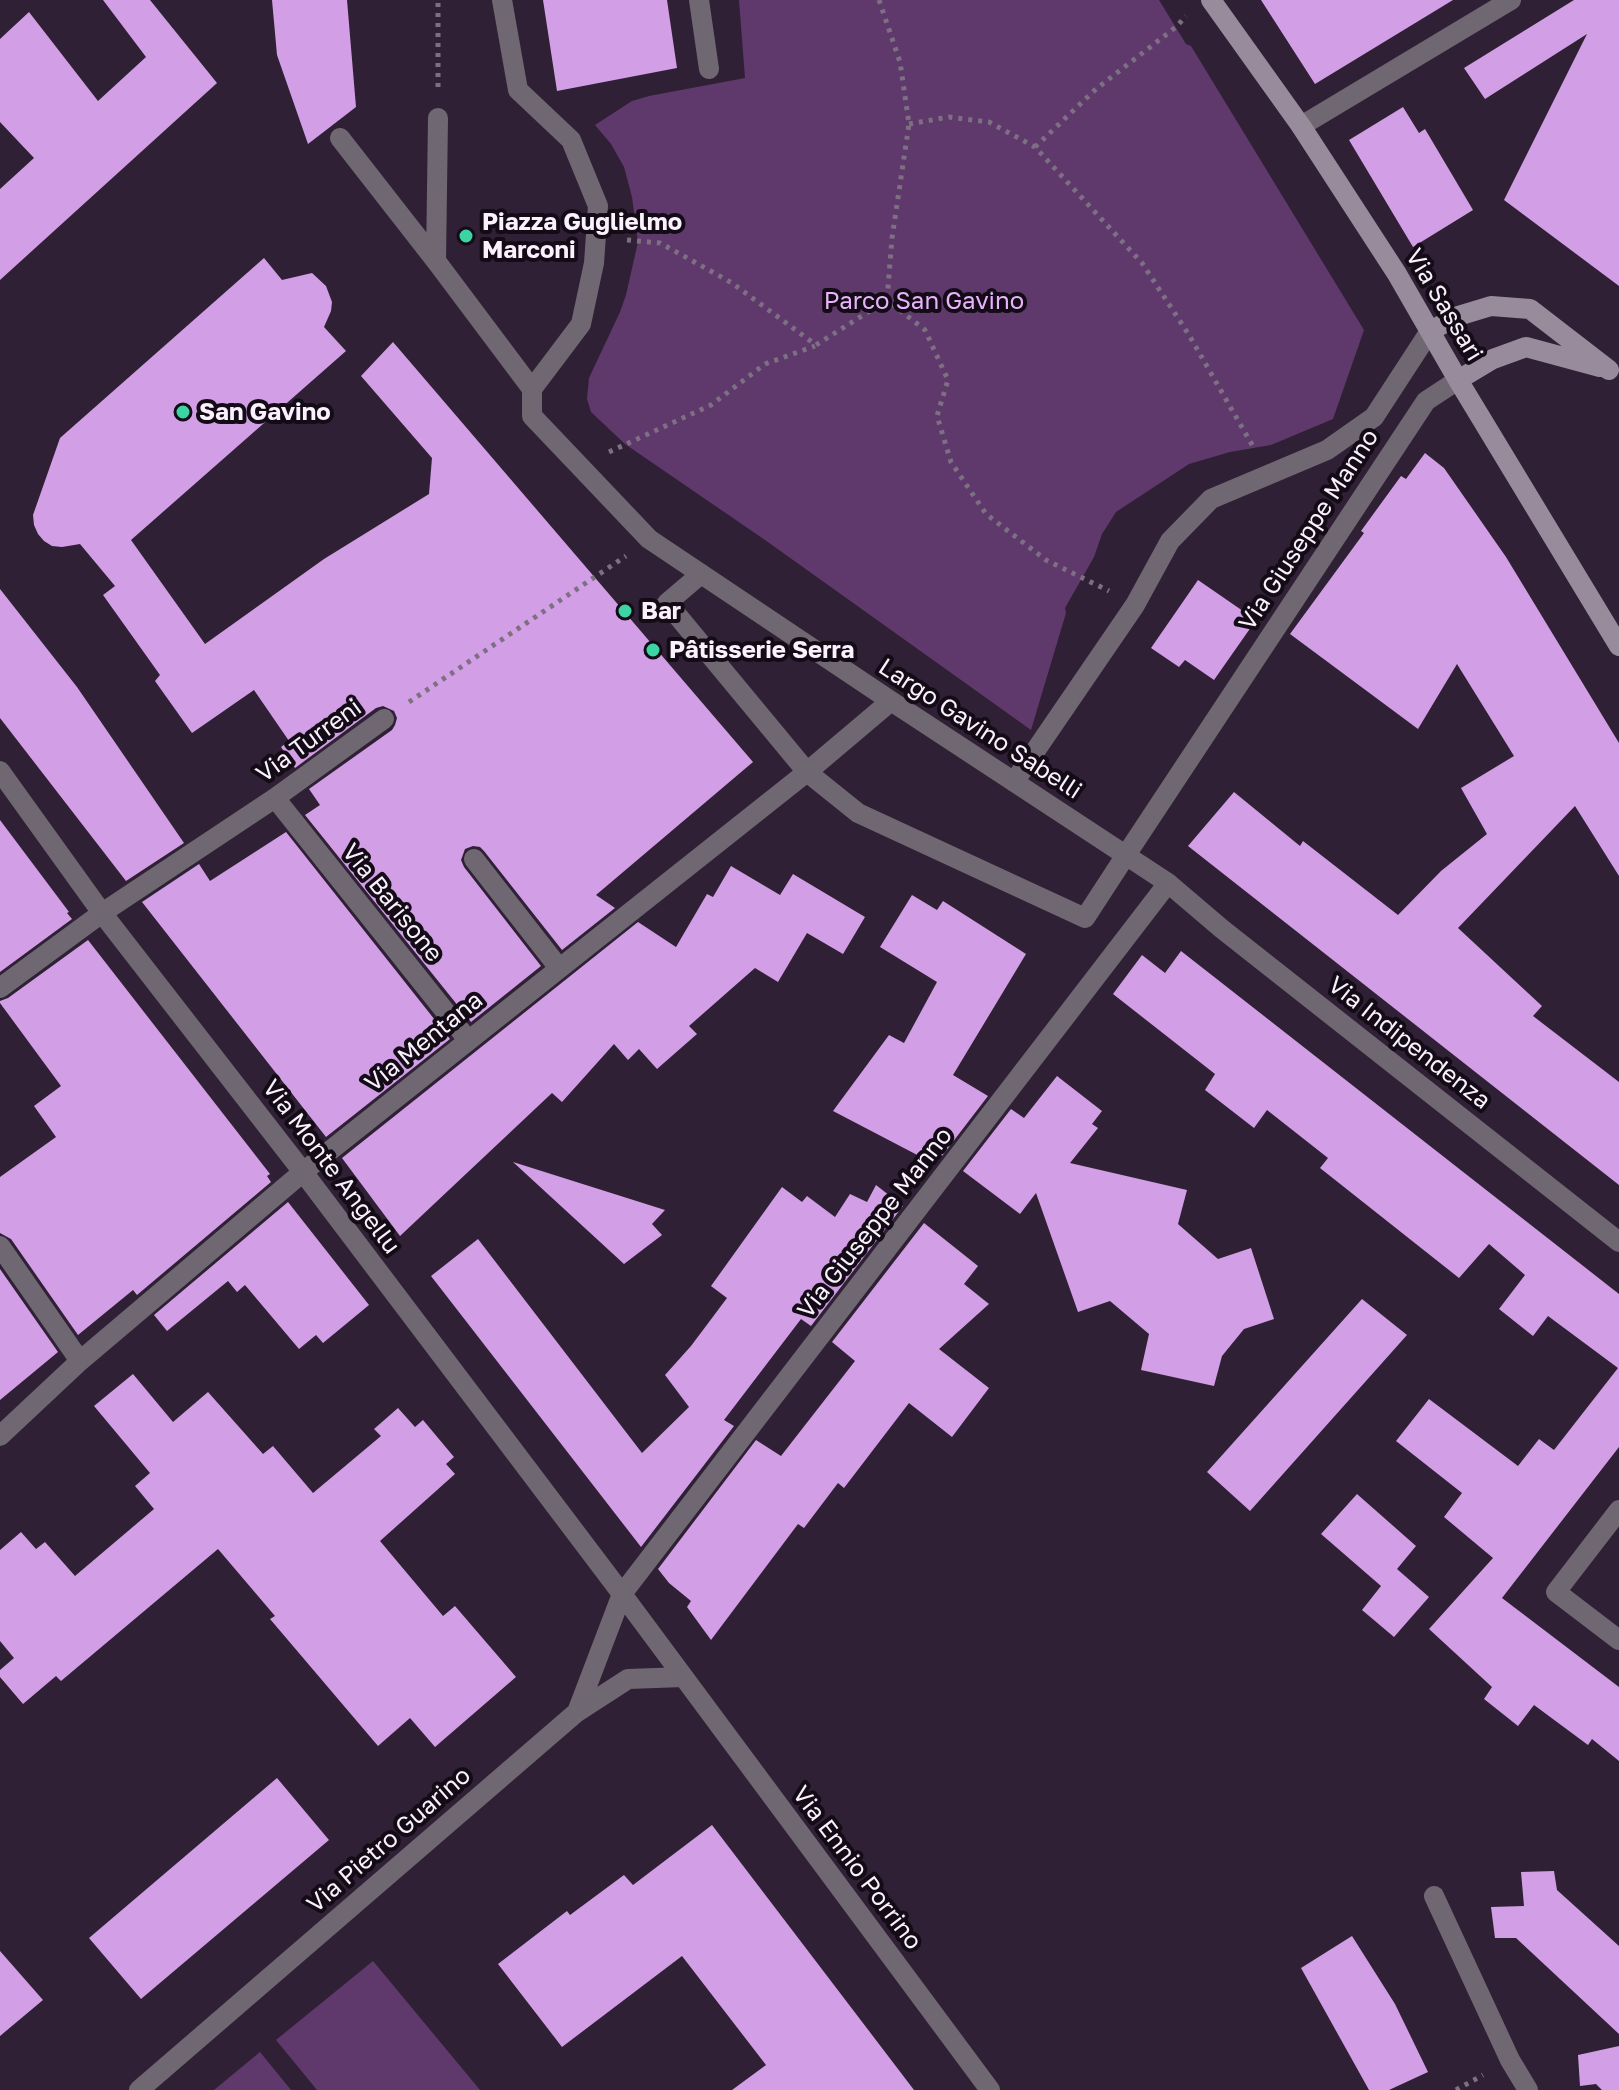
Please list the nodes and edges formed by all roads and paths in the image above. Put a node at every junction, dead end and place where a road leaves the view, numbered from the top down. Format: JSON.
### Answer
{"nodes":[{"id":1,"x":438,"y":0,"type":"edge"},
{"id":2,"x":502,"y":0,"type":"edge"},
{"id":3,"x":699,"y":0,"type":"edge"},
{"id":4,"x":879,"y":0,"type":"edge"},
{"id":5,"x":1211,"y":0,"type":"edge"},
{"id":6,"x":1511,"y":0,"type":"edge"},
{"id":7,"x":1192,"y":9,"type":"dead end"},
{"id":8,"x":709,"y":69,"type":"dead end"},
{"id":9,"x":438,"y":118,"type":"joint"},
{"id":10,"x":909,"y":124,"type":"junction"},
{"id":11,"x":1301,"y":126,"type":"junction"},
{"id":12,"x":340,"y":138,"type":"dead end"},
{"id":13,"x":1035,"y":147,"type":"junction"},
{"id":14,"x":596,"y":237,"type":"junction"},
{"id":15,"x":436,"y":261,"type":"junction"},
{"id":16,"x":887,"y":300,"type":"junction"},
{"id":17,"x":1430,"y":331,"type":"junction"},
{"id":18,"x":816,"y":345,"type":"junction"},
{"id":19,"x":1614,"y":371,"type":"edge"},
{"id":20,"x":1458,"y":380,"type":"junction"},
{"id":21,"x":532,"y":389,"type":"junction"},
{"id":22,"x":1257,"y":461,"type":"dead end"},
{"id":23,"x":579,"y":466,"type":"junction"},
{"id":24,"x":649,"y":539,"type":"junction"},
{"id":25,"x":701,"y":574,"type":"junction"},
{"id":26,"x":1135,"y":605,"type":"junction"},
{"id":27,"x":1619,"y":646,"type":"edge"},
{"id":28,"x":891,"y":701,"type":"junction"},
{"id":29,"x":384,"y":719,"type":"joint"},
{"id":30,"x":0,"y":771,"type":"edge"},
{"id":31,"x":807,"y":772,"type":"junction"},
{"id":32,"x":1014,"y":782,"type":"junction"},
{"id":33,"x":275,"y":798,"type":"junction"},
{"id":34,"x":1126,"y":855,"type":"junction"},
{"id":35,"x":474,"y":859,"type":"dead end"},
{"id":36,"x":1168,"y":883,"type":"junction"},
{"id":37,"x":102,"y":913,"type":"junction"},
{"id":38,"x":559,"y":968,"type":"junction"},
{"id":39,"x":0,"y":988,"type":"edge"},
{"id":40,"x":468,"y":1040,"type":"junction"},
{"id":41,"x":303,"y":1172,"type":"junction"},
{"id":42,"x":1619,"y":1242,"type":"edge"},
{"id":43,"x":0,"y":1246,"type":"edge"},
{"id":44,"x":80,"y":1361,"type":"junction"},
{"id":45,"x":0,"y":1436,"type":"edge"},
{"id":46,"x":1619,"y":1510,"type":"edge"},
{"id":47,"x":622,"y":1594,"type":"junction"},
{"id":48,"x":1619,"y":1640,"type":"edge"},
{"id":49,"x":683,"y":1677,"type":"junction"},
{"id":50,"x":577,"y":1712,"type":"junction"},
{"id":51,"x":1434,"y":1896,"type":"dead end"},
{"id":52,"x":139,"y":2090,"type":"edge"},
{"id":53,"x":990,"y":2090,"type":"edge"},
{"id":54,"x":1528,"y":2090,"type":"edge"}],
"edges":[{"from":1,"to":9,"type":"path"},
{"from":2,"to":14,"type":"street"},
{"from":3,"to":8,"type":"street"},
{"from":4,"to":10,"type":"path"},
{"from":5,"to":11,"type":"street","name":"Via Sassari"},
{"from":6,"to":11,"type":"street"},
{"from":7,"to":13,"type":"path"},
{"from":9,"to":15,"type":"street"},
{"from":10,"to":13,"type":"path"},
{"from":10,"to":16,"type":"path"},
{"from":11,"to":17,"type":"street","name":"Via Sassari"},
{"from":12,"to":15,"type":"street"},
{"from":13,"to":22,"type":"path"},
{"from":14,"to":18,"type":"path"},
{"from":14,"to":21,"type":"street"},
{"from":15,"to":21,"type":"street"},
{"from":16,"to":18,"type":"path"},
{"from":16,"to":26,"type":"path"},
{"from":17,"to":19,"type":"street"},
{"from":17,"to":20,"type":"street","name":"Via Sassari"},
{"from":17,"to":26,"type":"street","name":"Via Giuseppe Manno"},
{"from":18,"to":23,"type":"path"},
{"from":19,"to":20,"type":"street","name":"Via Giuseppe Manno"},
{"from":20,"to":27,"type":"street","name":"Via Sassari"},
{"from":20,"to":34,"type":"street","name":"Via Giuseppe Manno"},
{"from":21,"to":23,"type":"street","name":"Largo Gavino Sabelli"},
{"from":23,"to":24,"type":"street","name":"Largo Gavino Sabelli"},
{"from":24,"to":25,"type":"street","name":"Largo Gavino Sabelli"},
{"from":24,"to":29,"type":"path","name":"Via Turreni"},
{"from":25,"to":28,"type":"street","name":"Largo Gavino Sabelli"},
{"from":25,"to":31,"type":"street"},
{"from":26,"to":32,"type":"street","name":"Via Giuseppe Manno"},
{"from":28,"to":31,"type":"street","name":"Via Mentana"},
{"from":28,"to":32,"type":"street","name":"Largo Gavino Sabelli"},
{"from":29,"to":33,"type":"street","name":"Via Turreni"},
{"from":30,"to":37,"type":"street","name":"Via Monte Angellu"},
{"from":31,"to":34,"type":"street","name":"Via Giuseppe Manno"},
{"from":31,"to":38,"type":"street","name":"Via Mentana"},
{"from":32,"to":34,"type":"street","name":"Largo Gavino Sabelli"},
{"from":33,"to":37,"type":"street","name":"Via Turreni"},
{"from":33,"to":40,"type":"street","name":"Via Barisone"},
{"from":34,"to":36,"type":"street","name":"Largo Gavino Sabelli"},
{"from":35,"to":38,"type":"street"},
{"from":36,"to":42,"type":"street","name":"Via Indipendenza"},
{"from":36,"to":47,"type":"street","name":"Via Giuseppe Manno"},
{"from":37,"to":39,"type":"street","name":"Via Turreni"},
{"from":37,"to":41,"type":"street","name":"Via Monte Angellu"},
{"from":38,"to":40,"type":"street","name":"Via Mentana"},
{"from":40,"to":41,"type":"street","name":"Via Mentana"},
{"from":41,"to":44,"type":"street","name":"Via Mentana"},
{"from":41,"to":47,"type":"street","name":"Via Monte Angellu"},
{"from":43,"to":44,"type":"street"},
{"from":44,"to":45,"type":"street","name":"Via Mentana"},
{"from":46,"to":48,"type":"street"},
{"from":47,"to":49,"type":"street","name":"Via Ennio Porrino"},
{"from":47,"to":50,"type":"street","name":"Via Pietro Guarino"},
{"from":49,"to":50,"type":"street"},
{"from":49,"to":53,"type":"street","name":"Via Ennio Porrino"},
{"from":50,"to":52,"type":"street","name":"Via Pietro Guarino"},
{"from":51,"to":54,"type":"street"}]}
